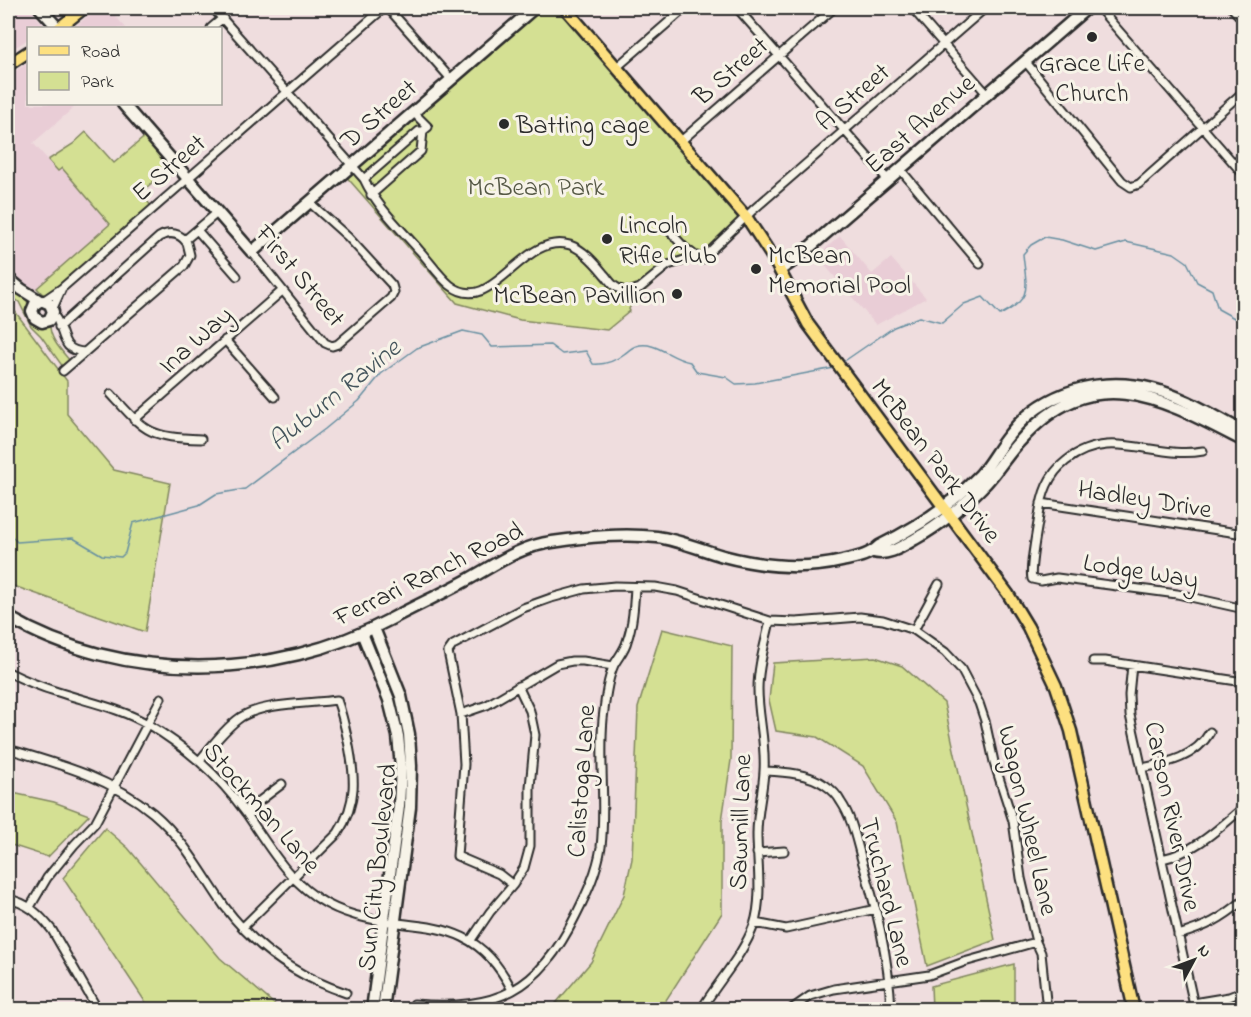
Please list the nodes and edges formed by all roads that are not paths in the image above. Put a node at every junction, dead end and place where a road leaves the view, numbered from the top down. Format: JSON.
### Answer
{"nodes":[{"id":1,"x":40,"y":8,"type":"edge"},
{"id":2,"x":84,"y":8,"type":"edge"},
{"id":3,"x":213,"y":8,"type":"edge"},
{"id":4,"x":386,"y":8,"type":"edge"},
{"id":5,"x":534,"y":8,"type":"edge"},
{"id":6,"x":565,"y":8,"type":"edge"},
{"id":7,"x":685,"y":8,"type":"edge"},
{"id":8,"x":737,"y":8,"type":"edge"},
{"id":9,"x":834,"y":8,"type":"edge"},
{"id":10,"x":912,"y":8,"type":"edge"},
{"id":11,"x":985,"y":8,"type":"edge"},
{"id":12,"x":1087,"y":8,"type":"edge"},
{"id":13,"x":1099,"y":8,"type":"edge"},
{"id":14,"x":1232,"y":8,"type":"edge"},
{"id":15,"x":223,"y":18,"type":"junction"},
{"id":16,"x":1244,"y":21,"type":"edge"},
{"id":17,"x":58,"y":27,"type":"edge"},
{"id":18,"x":60,"y":27,"type":"edge"},
{"id":19,"x":212,"y":27,"type":"edge"},
{"id":20,"x":944,"y":44,"type":"junction"},
{"id":21,"x":27,"y":53,"type":"edge"},
{"id":22,"x":779,"y":56,"type":"junction"},
{"id":23,"x":1025,"y":62,"type":"junction"},
{"id":24,"x":8,"y":65,"type":"edge"},
{"id":25,"x":617,"y":67,"type":"junction"},
{"id":26,"x":451,"y":79,"type":"junction"},
{"id":27,"x":1244,"y":91,"type":"edge"},
{"id":28,"x":287,"y":92,"type":"junction"},
{"id":29,"x":987,"y":94,"type":"junction"},
{"id":30,"x":125,"y":105,"type":"edge"},
{"id":31,"x":413,"y":112,"type":"junction"},
{"id":32,"x":1203,"y":127,"type":"junction"},
{"id":33,"x":844,"y":130,"type":"junction"},
{"id":34,"x":423,"y":131,"type":"junction"},
{"id":35,"x":681,"y":141,"type":"junction"},
{"id":36,"x":352,"y":165,"type":"junction"},
{"id":37,"x":900,"y":169,"type":"junction"},
{"id":38,"x":1243,"y":174,"type":"edge"},
{"id":39,"x":188,"y":178,"type":"junction"},
{"id":40,"x":364,"y":179,"type":"junction"},
{"id":41,"x":888,"y":180,"type":"junction"},
{"id":42,"x":371,"y":195,"type":"junction"},
{"id":43,"x":309,"y":202,"type":"junction"},
{"id":44,"x":218,"y":212,"type":"junction"},
{"id":45,"x":746,"y":217,"type":"junction"},
{"id":46,"x":664,"y":225,"type":"dead end"},
{"id":47,"x":197,"y":231,"type":"junction"},
{"id":48,"x":185,"y":240,"type":"junction"},
{"id":49,"x":252,"y":252,"type":"junction"},
{"id":50,"x":699,"y":258,"type":"junction"},
{"id":51,"x":980,"y":264,"type":"dead end"},
{"id":52,"x":697,"y":268,"type":"dead end"},
{"id":53,"x":780,"y":270,"type":"junction"},
{"id":54,"x":237,"y":276,"type":"dead end"},
{"id":55,"x":8,"y":278,"type":"edge"},
{"id":56,"x":62,"y":288,"type":"junction"},
{"id":57,"x":282,"y":291,"type":"junction"},
{"id":58,"x":39,"y":303,"type":"junction"},
{"id":59,"x":51,"y":314,"type":"junction"},
{"id":60,"x":59,"y":327,"type":"junction"},
{"id":61,"x":225,"y":340,"type":"junction"},
{"id":62,"x":85,"y":352,"type":"junction"},
{"id":63,"x":63,"y":371,"type":"dead end"},
{"id":64,"x":111,"y":394,"type":"dead end"},
{"id":65,"x":275,"y":397,"type":"dead end"},
{"id":66,"x":134,"y":420,"type":"junction"},
{"id":67,"x":1244,"y":432,"type":"edge"},
{"id":68,"x":201,"y":439,"type":"dead end"},
{"id":69,"x":1244,"y":441,"type":"edge"},
{"id":70,"x":1203,"y":451,"type":"dead end"},
{"id":71,"x":1041,"y":503,"type":"junction"},
{"id":72,"x":946,"y":510,"type":"junction"},
{"id":73,"x":1244,"y":534,"type":"edge"},
{"id":74,"x":939,"y":584,"type":"dead end"},
{"id":75,"x":635,"y":587,"type":"junction"},
{"id":76,"x":1244,"y":609,"type":"edge"},
{"id":77,"x":8,"y":617,"type":"edge"},
{"id":78,"x":770,"y":621,"type":"junction"},
{"id":79,"x":374,"y":628,"type":"junction"},
{"id":80,"x":914,"y":630,"type":"junction"},
{"id":81,"x":362,"y":633,"type":"junction"},
{"id":82,"x":1093,"y":661,"type":"dead end"},
{"id":83,"x":1132,"y":665,"type":"junction"},
{"id":84,"x":613,"y":666,"type":"junction"},
{"id":85,"x":8,"y":672,"type":"edge"},
{"id":86,"x":1244,"y":682,"type":"edge"},
{"id":87,"x":518,"y":686,"type":"junction"},
{"id":88,"x":161,"y":698,"type":"dead end"},
{"id":89,"x":461,"y":714,"type":"junction"},
{"id":90,"x":147,"y":724,"type":"junction"},
{"id":91,"x":1210,"y":732,"type":"dead end"},
{"id":92,"x":8,"y":749,"type":"edge"},
{"id":93,"x":199,"y":761,"type":"junction"},
{"id":94,"x":1142,"y":768,"type":"junction"},
{"id":95,"x":764,"y":771,"type":"junction"},
{"id":96,"x":282,"y":784,"type":"dead end"},
{"id":97,"x":115,"y":786,"type":"junction"},
{"id":98,"x":1244,"y":807,"type":"edge"},
{"id":99,"x":244,"y":812,"type":"junction"},
{"id":100,"x":783,"y":851,"type":"dead end"},
{"id":101,"x":757,"y":853,"type":"junction"},
{"id":102,"x":1161,"y":859,"type":"junction"},
{"id":103,"x":292,"y":879,"type":"junction"},
{"id":104,"x":513,"y":885,"type":"junction"},
{"id":105,"x":8,"y":899,"type":"edge"},
{"id":106,"x":1244,"y":900,"type":"edge"},
{"id":107,"x":30,"y":907,"type":"junction"},
{"id":108,"x":876,"y":909,"type":"junction"},
{"id":109,"x":390,"y":922,"type":"junction"},
{"id":110,"x":755,"y":923,"type":"junction"},
{"id":111,"x":243,"y":927,"type":"junction"},
{"id":112,"x":1178,"y":935,"type":"junction"},
{"id":113,"x":471,"y":940,"type":"junction"},
{"id":114,"x":1036,"y":942,"type":"junction"},
{"id":115,"x":890,"y":980,"type":"junction"},
{"id":116,"x":512,"y":990,"type":"junction"},
{"id":117,"x":1244,"y":991,"type":"edge"},
{"id":118,"x":346,"y":993,"type":"dead end"},
{"id":119,"x":8,"y":999,"type":"edge"},
{"id":120,"x":414,"y":1004,"type":"dead end"},
{"id":121,"x":1194,"y":1006,"type":"edge"},
{"id":122,"x":13,"y":1010,"type":"edge"},
{"id":123,"x":98,"y":1010,"type":"edge"},
{"id":124,"x":372,"y":1010,"type":"edge"},
{"id":125,"x":383,"y":1010,"type":"edge"},
{"id":126,"x":701,"y":1010,"type":"edge"},
{"id":127,"x":790,"y":1010,"type":"edge"},
{"id":128,"x":891,"y":1010,"type":"edge"},
{"id":129,"x":1047,"y":1010,"type":"edge"},
{"id":130,"x":1134,"y":1010,"type":"edge"}],
"edges":[{"from":1,"to":17,"type":"street"},
{"from":2,"to":18,"type":"main road"},
{"from":3,"to":15,"type":"street"},
{"from":4,"to":26,"type":"street"},
{"from":4,"to":28,"type":"street","name":"E Street"},
{"from":5,"to":26,"type":"street","name":"D Street"},
{"from":6,"to":25,"type":"main road","name":"McBean Park Drive"},
{"from":7,"to":25,"type":"street"},
{"from":8,"to":22,"type":"street"},
{"from":9,"to":22,"type":"street","name":"B Street"},
{"from":10,"to":20,"type":"street"},
{"from":11,"to":20,"type":"street","name":"A Street"},
{"from":12,"to":23,"type":"street","name":"East Avenue"},
{"from":13,"to":32,"type":"street"},
{"from":14,"to":16,"type":"street"},
{"from":15,"to":19,"type":"street"},
{"from":15,"to":28,"type":"street"},
{"from":20,"to":29,"type":"street"},
{"from":20,"to":33,"type":"street","name":"A Street"},
{"from":21,"to":24,"type":"main road"},
{"from":22,"to":33,"type":"street"},
{"from":22,"to":35,"type":"street","name":"B Street"},
{"from":23,"to":29,"type":"street","name":"East Avenue"},
{"from":23,"to":32,"type":"street"},
{"from":25,"to":35,"type":"main road","name":"McBean Park Drive"},
{"from":26,"to":31,"type":"street","name":"D Street"},
{"from":27,"to":32,"type":"street"},
{"from":28,"to":36,"type":"street"},
{"from":28,"to":39,"type":"street","name":"E Street"},
{"from":29,"to":37,"type":"street","name":"East Avenue"},
{"from":30,"to":39,"type":"street","name":"First Street"},
{"from":31,"to":34,"type":"street"},
{"from":31,"to":36,"type":"street","name":"D Street"},
{"from":32,"to":38,"type":"street"},
{"from":33,"to":41,"type":"street"},
{"from":33,"to":45,"type":"street","name":"A Street"},
{"from":34,"to":40,"type":"street"},
{"from":34,"to":42,"type":"street"},
{"from":35,"to":45,"type":"main road","name":"McBean Park Drive"},
{"from":36,"to":40,"type":"street"},
{"from":36,"to":43,"type":"street","name":"D Street"},
{"from":37,"to":41,"type":"street","name":"East Avenue"},
{"from":37,"to":51,"type":"street"},
{"from":39,"to":44,"type":"street","name":"First Street"},
{"from":39,"to":56,"type":"street","name":"E Street"},
{"from":40,"to":42,"type":"street"},
{"from":41,"to":53,"type":"street","name":"East Avenue"},
{"from":42,"to":50,"type":"street"},
{"from":43,"to":49,"type":"street","name":"D Street"},
{"from":43,"to":57,"type":"street","name":"First Street"},
{"from":44,"to":47,"type":"street"},
{"from":44,"to":49,"type":"street","name":"First Street"},
{"from":45,"to":50,"type":"street","name":"A Street"},
{"from":45,"to":53,"type":"main road","name":"McBean Park Drive"},
{"from":46,"to":50,"type":"street"},
{"from":47,"to":48,"type":"street"},
{"from":47,"to":54,"type":"street"},
{"from":48,"to":60,"type":"street"},
{"from":48,"to":62,"type":"street"},
{"from":49,"to":57,"type":"street","name":"First Street"},
{"from":50,"to":52,"type":"street"},
{"from":53,"to":72,"type":"main road","name":"McBean Park Drive"},
{"from":55,"to":58,"type":"street"},
{"from":56,"to":58,"type":"street","name":"E Street"},
{"from":56,"to":59,"type":"street","name":"E Street"},
{"from":57,"to":61,"type":"street","name":"Ina Way"},
{"from":58,"to":59,"type":"street"},
{"from":58,"to":59,"type":"street"},
{"from":59,"to":60,"type":"street"},
{"from":60,"to":62,"type":"street"},
{"from":61,"to":65,"type":"street"},
{"from":61,"to":66,"type":"street","name":"Ina Way"},
{"from":62,"to":63,"type":"street"},
{"from":64,"to":66,"type":"street"},
{"from":66,"to":68,"type":"street"},
{"from":67,"to":72,"type":"street","name":"Ferrari Ranch Road"},
{"from":69,"to":72,"type":"street","name":"Ferrari Ranch Road"},
{"from":70,"to":71,"type":"street"},
{"from":71,"to":73,"type":"street","name":"Hadley Drive"},
{"from":71,"to":76,"type":"street","name":"Lodge Way"},
{"from":72,"to":79,"type":"street","name":"Ferrari Ranch Road"},
{"from":72,"to":130,"type":"main road","name":"McBean Park Drive"},
{"from":74,"to":80,"type":"street"},
{"from":75,"to":78,"type":"street","name":"Wagon Wheel Lane"},
{"from":75,"to":84,"type":"street","name":"Calistoga Lane"},
{"from":75,"to":89,"type":"street","name":"Wagon Wheel Lane"},
{"from":77,"to":81,"type":"street","name":"Ferrari Ranch Road"},
{"from":78,"to":80,"type":"street","name":"Wagon Wheel Lane"},
{"from":78,"to":95,"type":"street","name":"Sawmill Lane"},
{"from":79,"to":81,"type":"street","name":"Ferrari Ranch Road"},
{"from":79,"to":109,"type":"street","name":"Sun City Boulevard"},
{"from":80,"to":114,"type":"street","name":"Wagon Wheel Lane"},
{"from":81,"to":109,"type":"street","name":"Sun City Boulevard"},
{"from":82,"to":83,"type":"street"},
{"from":83,"to":86,"type":"street"},
{"from":83,"to":94,"type":"street","name":"Carson River Drive"},
{"from":84,"to":87,"type":"street"},
{"from":84,"to":116,"type":"street","name":"Calistoga Lane"},
{"from":85,"to":90,"type":"street","name":"Stockman Lane"},
{"from":87,"to":89,"type":"street"},
{"from":87,"to":104,"type":"street"},
{"from":88,"to":90,"type":"street"},
{"from":89,"to":104,"type":"street","name":"Wagon Wheel Lane"},
{"from":90,"to":93,"type":"street","name":"Stockman Lane"},
{"from":90,"to":97,"type":"street"},
{"from":91,"to":94,"type":"street"},
{"from":92,"to":97,"type":"street"},
{"from":93,"to":99,"type":"street","name":"Stockman Lane"},
{"from":93,"to":103,"type":"street"},
{"from":94,"to":102,"type":"street","name":"Carson River Drive"},
{"from":95,"to":101,"type":"street","name":"Sawmill Lane"},
{"from":95,"to":108,"type":"street","name":"Truchard Lane"},
{"from":96,"to":99,"type":"street"},
{"from":97,"to":107,"type":"street"},
{"from":97,"to":111,"type":"street"},
{"from":98,"to":102,"type":"street"},
{"from":99,"to":103,"type":"street","name":"Stockman Lane"},
{"from":100,"to":101,"type":"street"},
{"from":101,"to":110,"type":"street","name":"Sawmill Lane"},
{"from":102,"to":112,"type":"street","name":"Carson River Drive"},
{"from":103,"to":109,"type":"street","name":"Stockman Lane"},
{"from":103,"to":111,"type":"street"},
{"from":104,"to":113,"type":"street"},
{"from":105,"to":107,"type":"street"},
{"from":106,"to":112,"type":"street"},
{"from":107,"to":123,"type":"street"},
{"from":108,"to":110,"type":"street"},
{"from":108,"to":115,"type":"street","name":"Truchard Lane"},
{"from":109,"to":113,"type":"street","name":"Stockman Lane"},
{"from":109,"to":124,"type":"street","name":"Sun City Boulevard"},
{"from":109,"to":125,"type":"street","name":"Sun City Boulevard"},
{"from":110,"to":126,"type":"street","name":"Sawmill Lane"},
{"from":111,"to":118,"type":"street"},
{"from":112,"to":121,"type":"street","name":"Carson River Drive"},
{"from":113,"to":116,"type":"street"},
{"from":114,"to":115,"type":"street"},
{"from":114,"to":129,"type":"street","name":"Wagon Wheel Lane"},
{"from":115,"to":127,"type":"street"},
{"from":115,"to":128,"type":"street","name":"Truchard Lane"},
{"from":116,"to":120,"type":"street","name":"Calistoga Lane"},
{"from":117,"to":121,"type":"street"},
{"from":119,"to":122,"type":"street"}]}
